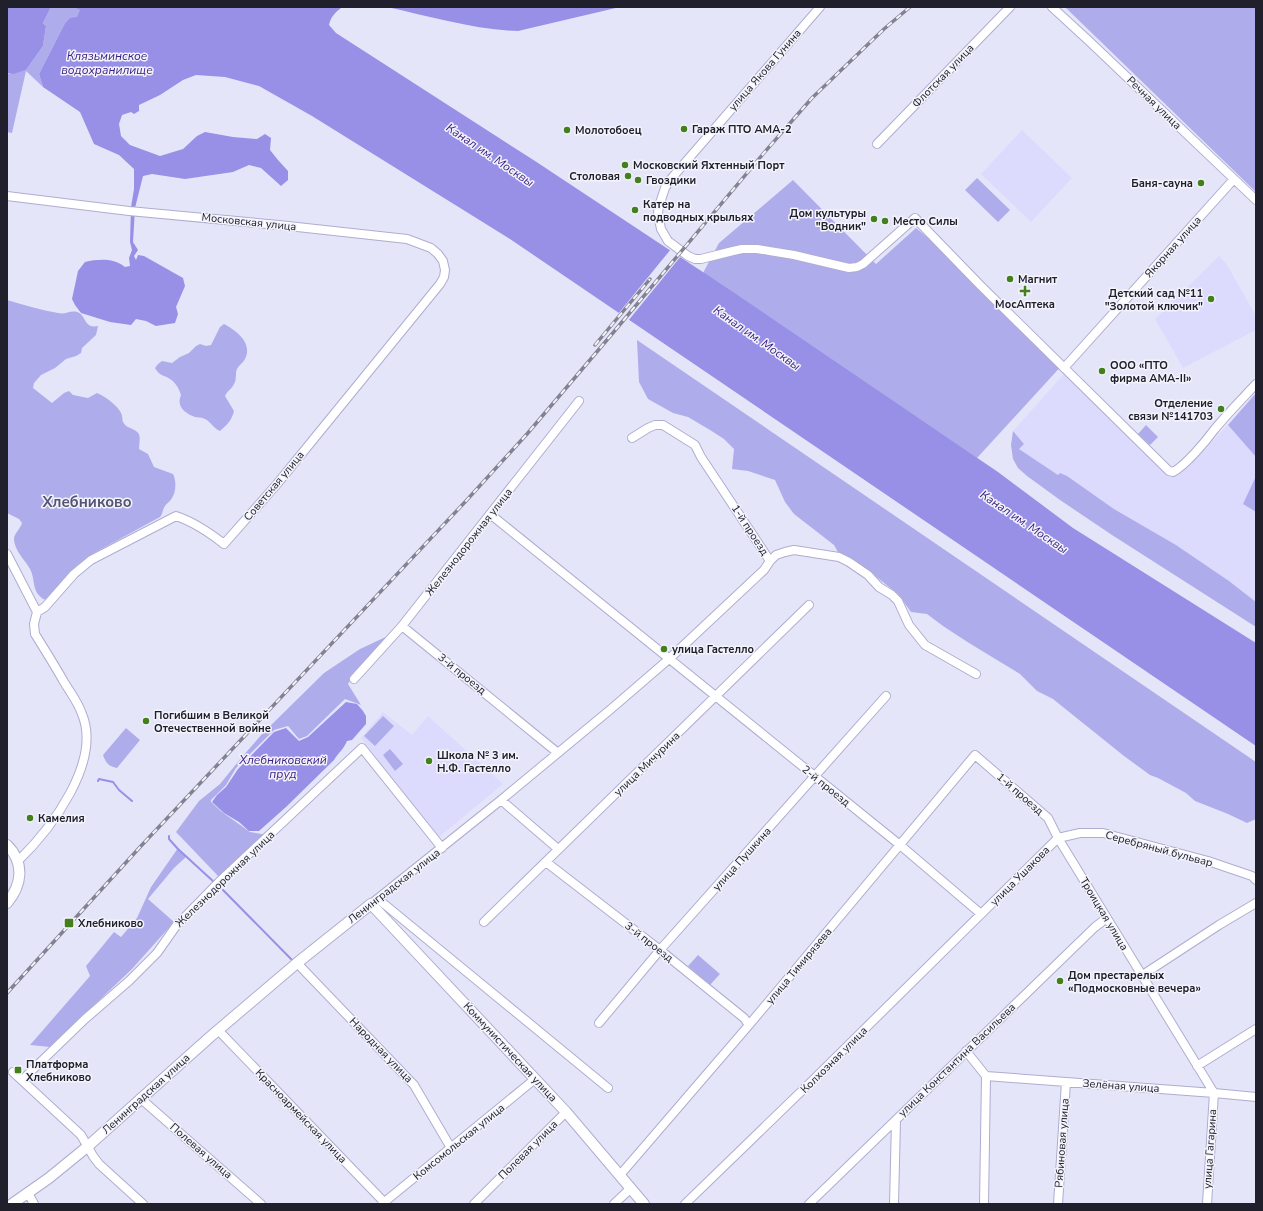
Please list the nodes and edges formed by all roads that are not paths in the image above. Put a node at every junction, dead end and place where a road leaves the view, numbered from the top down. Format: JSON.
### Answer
{"nodes":[{"id":1,"x":820,"y":7,"type":"edge"},
{"id":2,"x":1010,"y":7,"type":"edge"},
{"id":3,"x":1052,"y":7,"type":"edge"},
{"id":4,"x":877,"y":144,"type":"dead end"},
{"id":5,"x":1234,"y":179,"type":"junction"},
{"id":6,"x":7,"y":196,"type":"edge"},
{"id":7,"x":1256,"y":200,"type":"edge"},
{"id":8,"x":431,"y":248,"type":"joint"},
{"id":9,"x":1064,"y":368,"type":"junction"},
{"id":10,"x":1256,"y":384,"type":"edge"},
{"id":11,"x":579,"y":401,"type":"dead end"},
{"id":12,"x":632,"y":438,"type":"dead end"},
{"id":13,"x":490,"y":514,"type":"junction"},
{"id":14,"x":7,"y":554,"type":"edge"},
{"id":15,"x":770,"y":561,"type":"junction"},
{"id":16,"x":810,"y":605,"type":"dead end"},
{"id":17,"x":37,"y":612,"type":"junction"},
{"id":18,"x":402,"y":626,"type":"junction"},
{"id":19,"x":669,"y":659,"type":"junction"},
{"id":20,"x":976,"y":674,"type":"dead end"},
{"id":21,"x":354,"y":679,"type":"dead end"},
{"id":22,"x":716,"y":696,"type":"junction"},
{"id":23,"x":886,"y":696,"type":"dead end"},
{"id":24,"x":558,"y":754,"type":"junction"},
{"id":25,"x":975,"y":754,"type":"joint"},
{"id":26,"x":815,"y":777,"type":"junction"},
{"id":27,"x":501,"y":800,"type":"junction"},
{"id":28,"x":1058,"y":838,"type":"junction"},
{"id":29,"x":7,"y":845,"type":"edge"},
{"id":30,"x":900,"y":845,"type":"junction"},
{"id":31,"x":442,"y":848,"type":"junction"},
{"id":32,"x":558,"y":849,"type":"junction"},
{"id":33,"x":18,"y":861,"type":"junction"},
{"id":34,"x":546,"y":862,"type":"junction"},
{"id":35,"x":1256,"y":880,"type":"edge"},
{"id":36,"x":374,"y":902,"type":"junction"},
{"id":37,"x":7,"y":903,"type":"edge"},
{"id":38,"x":1256,"y":903,"type":"edge"},
{"id":39,"x":981,"y":914,"type":"junction"},
{"id":40,"x":1107,"y":918,"type":"junction"},
{"id":41,"x":484,"y":922,"type":"dead end"},
{"id":42,"x":660,"y":950,"type":"junction"},
{"id":43,"x":297,"y":963,"type":"junction"},
{"id":44,"x":1141,"y":976,"type":"junction"},
{"id":45,"x":600,"y":1022,"type":"dead end"},
{"id":46,"x":749,"y":1025,"type":"junction"},
{"id":47,"x":1256,"y":1029,"type":"edge"},
{"id":48,"x":218,"y":1030,"type":"junction"},
{"id":49,"x":966,"y":1051,"type":"junction"},
{"id":50,"x":1197,"y":1066,"type":"junction"},
{"id":51,"x":13,"y":1072,"type":"dead end"},
{"id":52,"x":986,"y":1076,"type":"junction"},
{"id":53,"x":535,"y":1079,"type":"junction"},
{"id":54,"x":22,"y":1080,"type":"junction"},
{"id":55,"x":1066,"y":1082,"type":"junction"},
{"id":56,"x":608,"y":1088,"type":"dead end"},
{"id":57,"x":1214,"y":1093,"type":"junction"},
{"id":58,"x":140,"y":1098,"type":"junction"},
{"id":59,"x":1256,"y":1098,"type":"edge"},
{"id":60,"x":566,"y":1112,"type":"junction"},
{"id":61,"x":896,"y":1120,"type":"junction"},
{"id":62,"x":87,"y":1147,"type":"junction"},
{"id":63,"x":451,"y":1148,"type":"junction"},
{"id":64,"x":620,"y":1175,"type":"junction"},
{"id":65,"x":631,"y":1188,"type":"junction"},
{"id":66,"x":28,"y":1193,"type":"junction"},
{"id":67,"x":383,"y":1203,"type":"edge"},
{"id":68,"x":12,"y":1204,"type":"edge"},
{"id":69,"x":34,"y":1204,"type":"edge"},
{"id":70,"x":143,"y":1204,"type":"edge"},
{"id":71,"x":261,"y":1204,"type":"edge"},
{"id":72,"x":474,"y":1204,"type":"edge"},
{"id":73,"x":614,"y":1204,"type":"edge"},
{"id":74,"x":644,"y":1204,"type":"edge"},
{"id":75,"x":685,"y":1204,"type":"edge"},
{"id":76,"x":809,"y":1204,"type":"edge"},
{"id":77,"x":894,"y":1204,"type":"edge"},
{"id":78,"x":984,"y":1204,"type":"edge"},
{"id":79,"x":1058,"y":1204,"type":"edge"},
{"id":80,"x":1207,"y":1204,"type":"edge"}],
"edges":[{"from":1,"to":9,"type":"street","name":"улица Якова Гунина"},
{"from":2,"to":4,"type":"street","name":"Флотская улица"},
{"from":3,"to":5,"type":"street","name":"Речная улица"},
{"from":5,"to":7,"type":"street","name":"Речная улица"},
{"from":5,"to":9,"type":"street","name":"Якорная улица"},
{"from":6,"to":8,"type":"street","name":"Московская улица"},
{"from":8,"to":17,"type":"street","name":"Советская улица"},
{"from":9,"to":10,"type":"street"},
{"from":11,"to":13,"type":"street","name":"Железнодорожная улица"},
{"from":12,"to":15,"type":"street","name":"1-й проезд"},
{"from":13,"to":18,"type":"street","name":"Железнодорожная улица"},
{"from":13,"to":19,"type":"street"},
{"from":14,"to":17,"type":"street"},
{"from":15,"to":19,"type":"street","name":"Ленинградская улица"},
{"from":15,"to":20,"type":"street","name":"1-й проезд"},
{"from":16,"to":22,"type":"street","name":"улица Мичурина"},
{"from":17,"to":33,"type":"street"},
{"from":18,"to":21,"type":"street","name":"Железнодорожная улица"},
{"from":18,"to":24,"type":"street","name":"3-й проезд"},
{"from":19,"to":22,"type":"street","name":"2-й проезд"},
{"from":19,"to":24,"type":"street","name":"Ленинградская улица"},
{"from":22,"to":26,"type":"street","name":"2-й проезд"},
{"from":22,"to":32,"type":"street","name":"улица Мичурина"},
{"from":23,"to":26,"type":"street","name":"улица Пушкина"},
{"from":24,"to":27,"type":"street","name":"Ленинградская улица"},
{"from":25,"to":28,"type":"street","name":"1-й проезд"},
{"from":25,"to":30,"type":"street","name":"улица Тимирязева"},
{"from":26,"to":30,"type":"street","name":"2-й проезд"},
{"from":26,"to":42,"type":"street","name":"улица Пушкина"},
{"from":27,"to":31,"type":"street","name":"Ленинградская улица"},
{"from":27,"to":32,"type":"street"},
{"from":28,"to":35,"type":"street","name":"Серебряный бульвар"},
{"from":28,"to":39,"type":"street","name":"улица Ушакова"},
{"from":28,"to":40,"type":"street","name":"Троицкая улица"},
{"from":29,"to":33,"type":"street"},
{"from":30,"to":39,"type":"street","name":"2-й проезд"},
{"from":30,"to":46,"type":"street","name":"улица Тимирязева"},
{"from":31,"to":36,"type":"street","name":"Ленинградская улица"},
{"from":31,"to":54,"type":"street","name":"Железнодорожная улица"},
{"from":32,"to":34,"type":"street","name":"улица Мичурина"},
{"from":33,"to":37,"type":"street"},
{"from":34,"to":41,"type":"street","name":"улица Мичурина"},
{"from":34,"to":42,"type":"street","name":"3-й проезд"},
{"from":36,"to":43,"type":"street","name":"Ленинградская улица"},
{"from":36,"to":53,"type":"street","name":"Коммунистическая улица"},
{"from":36,"to":56,"type":"street"},
{"from":38,"to":44,"type":"street"},
{"from":39,"to":75,"type":"street","name":"Колхозная улица"},
{"from":40,"to":44,"type":"street","name":"Троицкая улица"},
{"from":40,"to":49,"type":"street","name":"улица Константина Васильева"},
{"from":42,"to":45,"type":"street","name":"улица Пушкина"},
{"from":42,"to":46,"type":"street","name":"3-й проезд"},
{"from":43,"to":48,"type":"street","name":"Ленинградская улица"},
{"from":43,"to":63,"type":"street","name":"Народная улица"},
{"from":44,"to":50,"type":"street","name":"Троицкая улица"},
{"from":46,"to":64,"type":"street","name":"улица Тимирязева"},
{"from":47,"to":50,"type":"street"},
{"from":48,"to":58,"type":"street","name":"Ленинградская улица"},
{"from":48,"to":67,"type":"street","name":"Красноармейская улица"},
{"from":49,"to":52,"type":"street"},
{"from":49,"to":61,"type":"street","name":"улица Константина Васильева"},
{"from":50,"to":57,"type":"street","name":"Троицкая улица"},
{"from":51,"to":54,"type":"street"},
{"from":52,"to":55,"type":"street","name":"Зелёная улица"},
{"from":52,"to":78,"type":"street"},
{"from":53,"to":60,"type":"street","name":"Коммунистическая улица"},
{"from":53,"to":63,"type":"street","name":"Комсомольская улица"},
{"from":54,"to":62,"type":"street"},
{"from":55,"to":57,"type":"street","name":"Зелёная улица"},
{"from":55,"to":79,"type":"street","name":"Рябиновая улица"},
{"from":57,"to":59,"type":"street","name":"Зелёная улица"},
{"from":57,"to":80,"type":"street","name":"улица Гагарина"},
{"from":58,"to":62,"type":"street","name":"Ленинградская улица"},
{"from":58,"to":71,"type":"street","name":"Полевая улица"},
{"from":60,"to":64,"type":"street","name":"Коммунистическая улица"},
{"from":60,"to":72,"type":"street","name":"Полевая улица"},
{"from":61,"to":76,"type":"street","name":"улица Константина Васильева"},
{"from":61,"to":77,"type":"street"},
{"from":62,"to":66,"type":"street","name":"Ленинградская улица"},
{"from":62,"to":70,"type":"street"},
{"from":63,"to":67,"type":"street","name":"Комсомольская улица"},
{"from":64,"to":65,"type":"street","name":"Коммунистическая улица"},
{"from":65,"to":73,"type":"street"},
{"from":65,"to":74,"type":"street","name":"Коммунистическая улица"},
{"from":66,"to":68,"type":"street","name":"Ленинградская улица"},
{"from":66,"to":69,"type":"street"}]}
